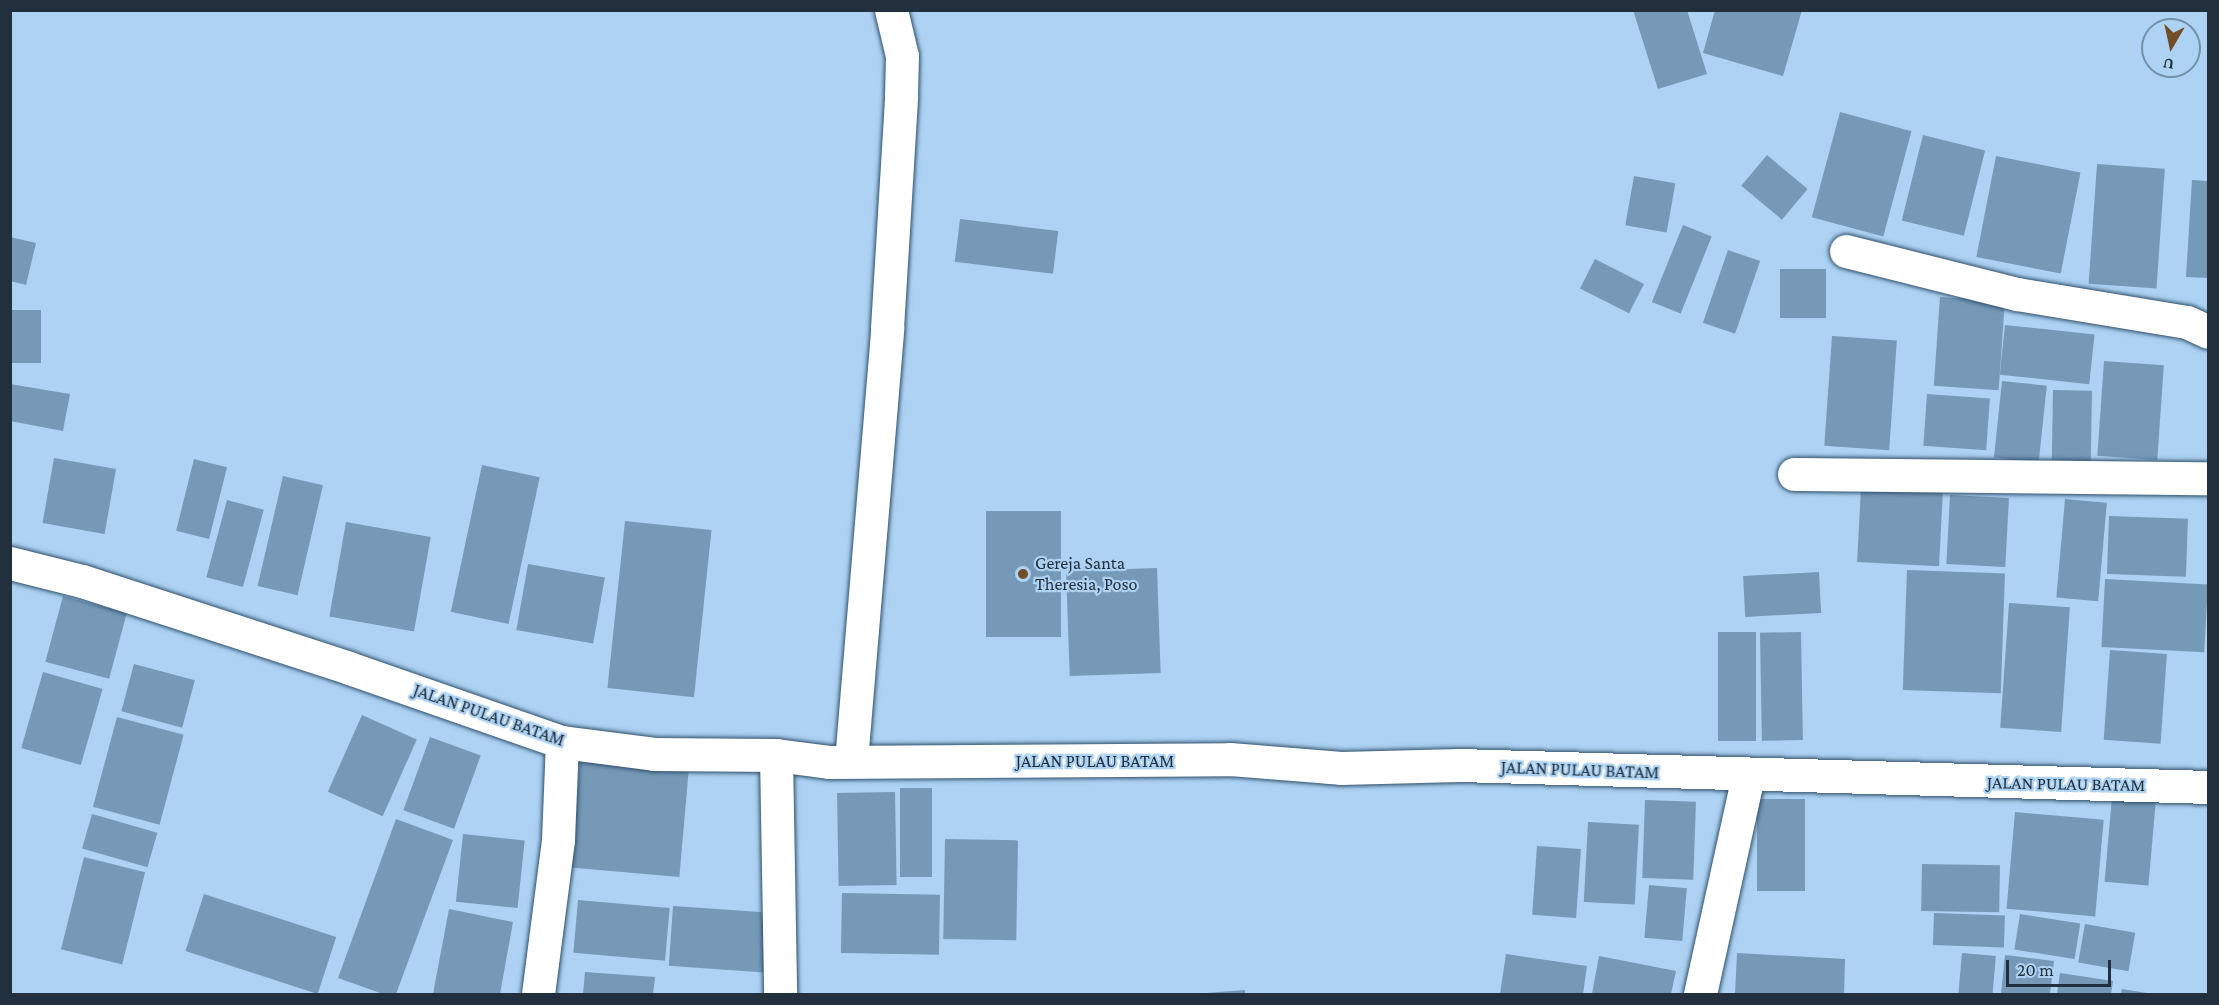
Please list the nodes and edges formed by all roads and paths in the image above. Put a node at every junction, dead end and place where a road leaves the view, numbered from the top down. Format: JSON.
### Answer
{"nodes":[{"id":1,"x":891,"y":10,"type":"edge"},
{"id":2,"x":1846,"y":251,"type":"dead end"},
{"id":3,"x":2208,"y":332,"type":"edge"},
{"id":4,"x":1794,"y":474,"type":"dead end"},
{"id":5,"x":2208,"y":478,"type":"edge"},
{"id":6,"x":10,"y":562,"type":"edge"},
{"id":7,"x":562,"y":742,"type":"junction"},
{"id":8,"x":776,"y":755,"type":"junction"},
{"id":9,"x":851,"y":761,"type":"junction"},
{"id":10,"x":1748,"y":776,"type":"junction"},
{"id":11,"x":2208,"y":787,"type":"edge"},
{"id":12,"x":538,"y":994,"type":"edge"},
{"id":13,"x":780,"y":994,"type":"edge"},
{"id":14,"x":1700,"y":994,"type":"edge"}],
"edges":[{"from":1,"to":9,"type":"main road"},
{"from":2,"to":3,"type":"main road"},
{"from":4,"to":5,"type":"main road"},
{"from":6,"to":7,"type":"main road","name":"JALAN PULAU BATAM"},
{"from":7,"to":8,"type":"main road","name":"JALAN PULAU BATAM"},
{"from":7,"to":12,"type":"main road"},
{"from":8,"to":9,"type":"main road","name":"JALAN PULAU BATAM"},
{"from":8,"to":13,"type":"main road"},
{"from":9,"to":10,"type":"main road","name":"JALAN PULAU BATAM"},
{"from":10,"to":11,"type":"main road","name":"JALAN PULAU BATAM"},
{"from":10,"to":14,"type":"main road"}]}
